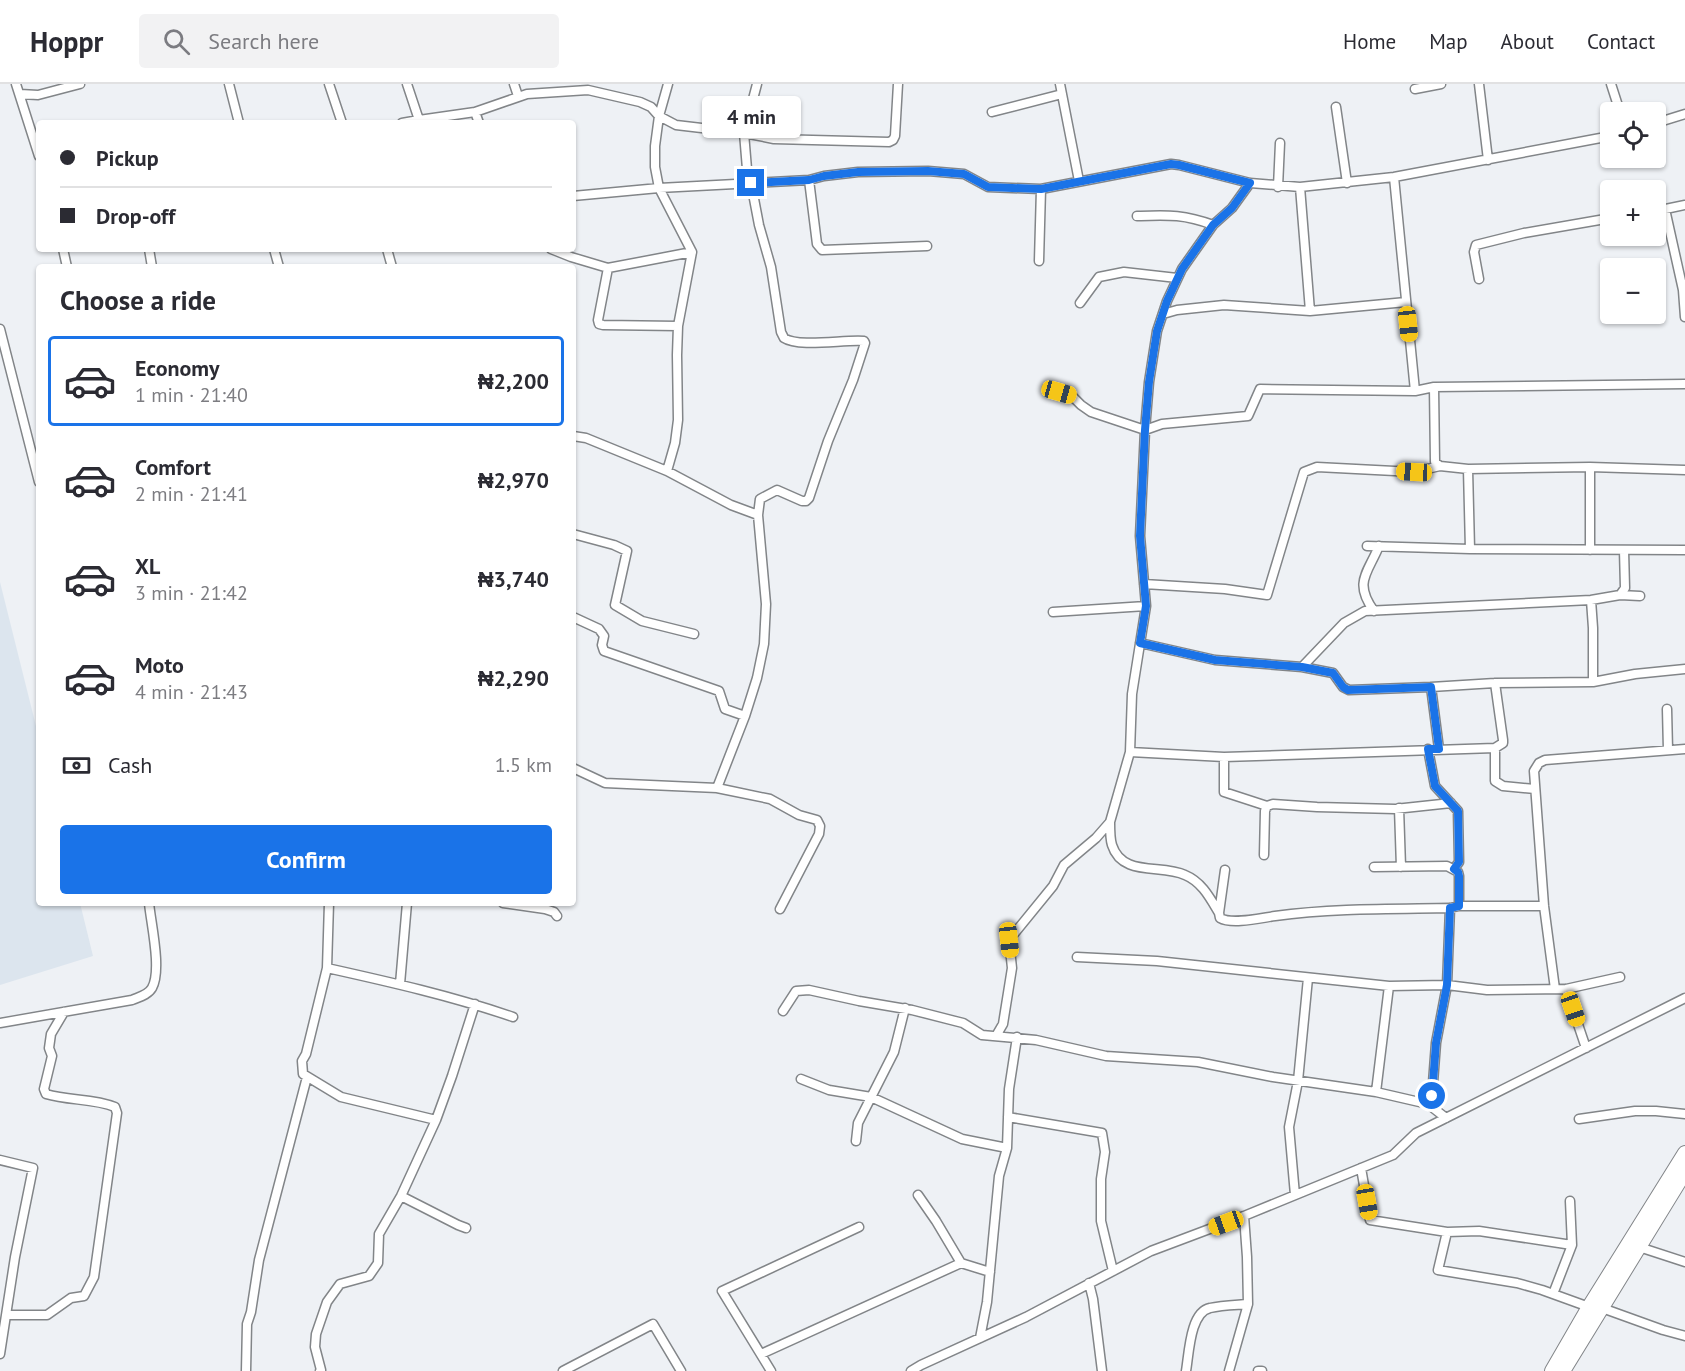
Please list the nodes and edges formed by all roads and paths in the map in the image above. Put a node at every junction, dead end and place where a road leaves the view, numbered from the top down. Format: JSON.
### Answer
{"nodes":[{"id":1,"x":16,"y":84,"type":"edge"},
{"id":2,"x":80,"y":84,"type":"edge"},
{"id":3,"x":229,"y":84,"type":"edge"},
{"id":4,"x":329,"y":84,"type":"edge"},
{"id":5,"x":407,"y":84,"type":"edge"},
{"id":6,"x":514,"y":84,"type":"edge"},
{"id":7,"x":668,"y":84,"type":"edge"},
{"id":8,"x":757,"y":84,"type":"edge"},
{"id":9,"x":898,"y":84,"type":"edge"},
{"id":10,"x":1060,"y":84,"type":"edge"},
{"id":11,"x":1441,"y":84,"type":"edge"},
{"id":12,"x":1479,"y":84,"type":"edge"},
{"id":13,"x":1611,"y":84,"type":"edge"},
{"id":14,"x":1415,"y":88,"type":"dead end"},
{"id":15,"x":20,"y":94,"type":"junction"},
{"id":16,"x":1062,"y":94,"type":"junction"},
{"id":17,"x":518,"y":96,"type":"junction"},
{"id":18,"x":1617,"y":102,"type":"edge"},
{"id":19,"x":1336,"y":107,"type":"dead end"},
{"id":20,"x":475,"y":112,"type":"junction"},
{"id":21,"x":992,"y":112,"type":"dead end"},
{"id":22,"x":1685,"y":114,"type":"edge"},
{"id":23,"x":659,"y":116,"type":"junction"},
{"id":24,"x":238,"y":120,"type":"edge"},
{"id":25,"x":341,"y":120,"type":"edge"},
{"id":26,"x":419,"y":120,"type":"joint"},
{"id":27,"x":478,"y":120,"type":"edge"},
{"id":28,"x":1666,"y":120,"type":"edge"},
{"id":29,"x":744,"y":133,"type":"junction"},
{"id":30,"x":1600,"y":138,"type":"edge"},
{"id":31,"x":1280,"y":143,"type":"dead end"},
{"id":32,"x":36,"y":146,"type":"edge"},
{"id":33,"x":1488,"y":160,"type":"junction"},
{"id":34,"x":747,"y":169,"type":"dead end"},
{"id":35,"x":1394,"y":177,"type":"junction"},
{"id":36,"x":809,"y":180,"type":"junction"},
{"id":37,"x":1079,"y":181,"type":"junction"},
{"id":38,"x":751,"y":183,"type":"junction"},
{"id":39,"x":1250,"y":183,"type":"junction"},
{"id":40,"x":1347,"y":183,"type":"junction"},
{"id":41,"x":1278,"y":187,"type":"junction"},
{"id":42,"x":1300,"y":187,"type":"junction"},
{"id":43,"x":660,"y":188,"type":"junction"},
{"id":44,"x":1041,"y":189,"type":"junction"},
{"id":45,"x":576,"y":196,"type":"edge"},
{"id":46,"x":1685,"y":205,"type":"edge"},
{"id":47,"x":1666,"y":209,"type":"edge"},
{"id":48,"x":1137,"y":216,"type":"dead end"},
{"id":49,"x":1600,"y":220,"type":"edge"},
{"id":50,"x":1213,"y":225,"type":"junction"},
{"id":51,"x":1666,"y":231,"type":"edge"},
{"id":52,"x":927,"y":246,"type":"dead end"},
{"id":53,"x":558,"y":252,"type":"edge"},
{"id":54,"x":692,"y":252,"type":"junction"},
{"id":55,"x":1039,"y":261,"type":"dead end"},
{"id":56,"x":608,"y":268,"type":"junction"},
{"id":57,"x":1177,"y":278,"type":"junction"},
{"id":58,"x":1479,"y":279,"type":"dead end"},
{"id":59,"x":1406,"y":302,"type":"junction"},
{"id":60,"x":1080,"y":303,"type":"dead end"},
{"id":61,"x":1310,"y":311,"type":"junction"},
{"id":62,"x":1163,"y":314,"type":"junction"},
{"id":63,"x":1685,"y":316,"type":"edge"},
{"id":64,"x":678,"y":326,"type":"junction"},
{"id":65,"x":0,"y":329,"type":"edge"},
{"id":66,"x":1685,"y":384,"type":"edge"},
{"id":67,"x":1434,"y":387,"type":"junction"},
{"id":68,"x":1047,"y":388,"type":"dead end"},
{"id":69,"x":1415,"y":391,"type":"junction"},
{"id":70,"x":1145,"y":430,"type":"junction"},
{"id":71,"x":576,"y":436,"type":"edge"},
{"id":72,"x":1440,"y":466,"type":"junction"},
{"id":73,"x":1590,"y":467,"type":"junction"},
{"id":74,"x":1468,"y":469,"type":"junction"},
{"id":75,"x":36,"y":470,"type":"edge"},
{"id":76,"x":1685,"y":470,"type":"edge"},
{"id":77,"x":667,"y":471,"type":"junction"},
{"id":78,"x":758,"y":515,"type":"junction"},
{"id":79,"x":576,"y":535,"type":"edge"},
{"id":80,"x":1367,"y":546,"type":"dead end"},
{"id":81,"x":1379,"y":546,"type":"junction"},
{"id":82,"x":1470,"y":549,"type":"junction"},
{"id":83,"x":1590,"y":550,"type":"junction"},
{"id":84,"x":1624,"y":550,"type":"junction"},
{"id":85,"x":1685,"y":550,"type":"edge"},
{"id":86,"x":1144,"y":584,"type":"junction"},
{"id":87,"x":1620,"y":596,"type":"junction"},
{"id":88,"x":1640,"y":596,"type":"dead end"},
{"id":89,"x":1591,"y":600,"type":"junction"},
{"id":90,"x":1146,"y":606,"type":"junction"},
{"id":91,"x":1374,"y":611,"type":"junction"},
{"id":92,"x":1053,"y":612,"type":"dead end"},
{"id":93,"x":576,"y":618,"type":"edge"},
{"id":94,"x":694,"y":634,"type":"dead end"},
{"id":95,"x":1140,"y":643,"type":"junction"},
{"id":96,"x":1302,"y":667,"type":"junction"},
{"id":97,"x":1685,"y":669,"type":"edge"},
{"id":98,"x":1593,"y":682,"type":"junction"},
{"id":99,"x":1495,"y":683,"type":"junction"},
{"id":100,"x":1431,"y":687,"type":"junction"},
{"id":101,"x":1667,"y":709,"type":"dead end"},
{"id":102,"x":746,"y":716,"type":"junction"},
{"id":103,"x":1495,"y":748,"type":"junction"},
{"id":104,"x":1428,"y":749,"type":"junction"},
{"id":105,"x":1439,"y":749,"type":"junction"},
{"id":106,"x":1685,"y":749,"type":"edge"},
{"id":107,"x":1668,"y":750,"type":"junction"},
{"id":108,"x":1130,"y":752,"type":"junction"},
{"id":109,"x":1224,"y":758,"type":"junction"},
{"id":110,"x":576,"y":769,"type":"edge"},
{"id":111,"x":717,"y":788,"type":"junction"},
{"id":112,"x":1535,"y":789,"type":"junction"},
{"id":113,"x":1451,"y":803,"type":"junction"},
{"id":114,"x":1267,"y":806,"type":"junction"},
{"id":115,"x":1399,"y":808,"type":"junction"},
{"id":116,"x":1110,"y":822,"type":"junction"},
{"id":117,"x":1264,"y":855,"type":"dead end"},
{"id":118,"x":1374,"y":867,"type":"dead end"},
{"id":119,"x":1401,"y":867,"type":"junction"},
{"id":120,"x":1454,"y":869,"type":"junction"},
{"id":121,"x":1225,"y":870,"type":"dead end"},
{"id":122,"x":149,"y":906,"type":"edge"},
{"id":123,"x":329,"y":906,"type":"edge"},
{"id":124,"x":407,"y":906,"type":"edge"},
{"id":125,"x":524,"y":906,"type":"edge"},
{"id":126,"x":1544,"y":906,"type":"junction"},
{"id":127,"x":1454,"y":907,"type":"junction"},
{"id":128,"x":780,"y":909,"type":"dead end"},
{"id":129,"x":1219,"y":913,"type":"junction"},
{"id":130,"x":557,"y":916,"type":"dead end"},
{"id":131,"x":1077,"y":957,"type":"dead end"},
{"id":132,"x":327,"y":968,"type":"junction"},
{"id":133,"x":1620,"y":977,"type":"dead end"},
{"id":134,"x":1308,"y":978,"type":"junction"},
{"id":135,"x":400,"y":984,"type":"junction"},
{"id":136,"x":1447,"y":985,"type":"junction"},
{"id":137,"x":1389,"y":986,"type":"junction"},
{"id":138,"x":1555,"y":989,"type":"junction"},
{"id":139,"x":1566,"y":989,"type":"junction"},
{"id":140,"x":1685,"y":998,"type":"edge"},
{"id":141,"x":475,"y":1004,"type":"junction"},
{"id":142,"x":905,"y":1008,"type":"junction"},
{"id":143,"x":783,"y":1011,"type":"dead end"},
{"id":144,"x":64,"y":1012,"type":"junction"},
{"id":145,"x":513,"y":1017,"type":"dead end"},
{"id":146,"x":0,"y":1023,"type":"edge"},
{"id":147,"x":996,"y":1036,"type":"junction"},
{"id":148,"x":1017,"y":1037,"type":"junction"},
{"id":149,"x":1586,"y":1048,"type":"junction"},
{"id":150,"x":307,"y":1077,"type":"junction"},
{"id":151,"x":801,"y":1079,"type":"dead end"},
{"id":152,"x":1298,"y":1081,"type":"junction"},
{"id":153,"x":1376,"y":1092,"type":"junction"},
{"id":154,"x":871,"y":1097,"type":"junction"},
{"id":155,"x":1428,"y":1104,"type":"junction"},
{"id":156,"x":1685,"y":1114,"type":"edge"},
{"id":157,"x":1008,"y":1117,"type":"junction"},
{"id":158,"x":1446,"y":1118,"type":"junction"},
{"id":159,"x":1579,"y":1119,"type":"dead end"},
{"id":160,"x":436,"y":1120,"type":"junction"},
{"id":161,"x":856,"y":1141,"type":"dead end"},
{"id":162,"x":1007,"y":1148,"type":"junction"},
{"id":163,"x":1685,"y":1153,"type":"edge"},
{"id":164,"x":0,"y":1160,"type":"edge"},
{"id":165,"x":1361,"y":1168,"type":"junction"},
{"id":166,"x":1685,"y":1172,"type":"edge"},
{"id":167,"x":918,"y":1195,"type":"dead end"},
{"id":168,"x":1295,"y":1195,"type":"junction"},
{"id":169,"x":401,"y":1196,"type":"junction"},
{"id":170,"x":1570,"y":1201,"type":"dead end"},
{"id":171,"x":1244,"y":1216,"type":"junction"},
{"id":172,"x":466,"y":1227,"type":"dead end"},
{"id":173,"x":859,"y":1227,"type":"dead end"},
{"id":174,"x":1448,"y":1232,"type":"junction"},
{"id":175,"x":1572,"y":1245,"type":"junction"},
{"id":176,"x":1639,"y":1247,"type":"junction"},
{"id":177,"x":1685,"y":1262,"type":"edge"},
{"id":178,"x":961,"y":1263,"type":"junction"},
{"id":179,"x":1113,"y":1271,"type":"junction"},
{"id":180,"x":990,"y":1272,"type":"junction"},
{"id":181,"x":1089,"y":1283,"type":"junction"},
{"id":182,"x":1553,"y":1294,"type":"junction"},
{"id":183,"x":1248,"y":1304,"type":"junction"},
{"id":184,"x":1595,"y":1307,"type":"junction"},
{"id":185,"x":7,"y":1315,"type":"junction"},
{"id":186,"x":1685,"y":1336,"type":"edge"},
{"id":187,"x":980,"y":1338,"type":"junction"},
{"id":188,"x":0,"y":1354,"type":"edge"},
{"id":189,"x":761,"y":1354,"type":"junction"},
{"id":190,"x":246,"y":1371,"type":"edge"},
{"id":191,"x":320,"y":1371,"type":"edge"},
{"id":192,"x":563,"y":1371,"type":"edge"},
{"id":193,"x":681,"y":1371,"type":"edge"},
{"id":194,"x":771,"y":1371,"type":"edge"},
{"id":195,"x":911,"y":1371,"type":"edge"},
{"id":196,"x":1102,"y":1371,"type":"edge"},
{"id":197,"x":1186,"y":1371,"type":"edge"},
{"id":198,"x":1229,"y":1371,"type":"edge"},
{"id":199,"x":1552,"y":1371,"type":"edge"},
{"id":200,"x":1563,"y":1371,"type":"edge"}],
"edges":[{"from":1,"to":15,"type":"street"},
{"from":2,"to":15,"type":"street"},
{"from":3,"to":24,"type":"street"},
{"from":4,"to":25,"type":"street"},
{"from":5,"to":26,"type":"street"},
{"from":6,"to":17,"type":"street"},
{"from":7,"to":23,"type":"street"},
{"from":8,"to":29,"type":"street"},
{"from":9,"to":29,"type":"street"},
{"from":10,"to":16,"type":"street"},
{"from":11,"to":14,"type":"street"},
{"from":12,"to":33,"type":"street"},
{"from":13,"to":18,"type":"street"},
{"from":15,"to":32,"type":"street"},
{"from":16,"to":21,"type":"street"},
{"from":16,"to":37,"type":"street"},
{"from":17,"to":20,"type":"street"},
{"from":17,"to":23,"type":"street"},
{"from":19,"to":40,"type":"street"},
{"from":20,"to":26,"type":"street"},
{"from":20,"to":27,"type":"street"},
{"from":22,"to":28,"type":"street"},
{"from":23,"to":29,"type":"street"},
{"from":23,"to":43,"type":"street"},
{"from":29,"to":34,"type":"street"},
{"from":30,"to":33,"type":"street"},
{"from":31,"to":41,"type":"street"},
{"from":33,"to":35,"type":"street"},
{"from":35,"to":40,"type":"street"},
{"from":35,"to":59,"type":"street"},
{"from":36,"to":38,"type":"street"},
{"from":36,"to":44,"type":"street"},
{"from":36,"to":52,"type":"street"},
{"from":37,"to":39,"type":"street"},
{"from":37,"to":44,"type":"street"},
{"from":38,"to":43,"type":"street"},
{"from":38,"to":78,"type":"street"},
{"from":39,"to":41,"type":"street"},
{"from":39,"to":50,"type":"street"},
{"from":40,"to":42,"type":"street"},
{"from":41,"to":42,"type":"street"},
{"from":42,"to":61,"type":"street"},
{"from":43,"to":45,"type":"street"},
{"from":43,"to":54,"type":"street"},
{"from":44,"to":55,"type":"street"},
{"from":46,"to":47,"type":"street"},
{"from":48,"to":50,"type":"street"},
{"from":49,"to":58,"type":"street"},
{"from":50,"to":57,"type":"street"},
{"from":51,"to":63,"type":"street"},
{"from":53,"to":56,"type":"street"},
{"from":54,"to":56,"type":"street"},
{"from":54,"to":64,"type":"street"},
{"from":56,"to":64,"type":"street"},
{"from":57,"to":60,"type":"street"},
{"from":57,"to":62,"type":"street"},
{"from":59,"to":61,"type":"street"},
{"from":59,"to":69,"type":"street"},
{"from":61,"to":62,"type":"street"},
{"from":62,"to":70,"type":"street"},
{"from":64,"to":77,"type":"street"},
{"from":65,"to":75,"type":"street"},
{"from":66,"to":67,"type":"street"},
{"from":67,"to":69,"type":"street"},
{"from":67,"to":72,"type":"street"},
{"from":68,"to":70,"type":"street"},
{"from":69,"to":70,"type":"street"},
{"from":70,"to":86,"type":"street"},
{"from":71,"to":77,"type":"street"},
{"from":72,"to":74,"type":"street"},
{"from":72,"to":86,"type":"street"},
{"from":73,"to":74,"type":"street"},
{"from":73,"to":76,"type":"street"},
{"from":73,"to":83,"type":"street"},
{"from":74,"to":82,"type":"street"},
{"from":77,"to":78,"type":"street"},
{"from":78,"to":102,"type":"street"},
{"from":79,"to":94,"type":"street"},
{"from":80,"to":81,"type":"street"},
{"from":81,"to":82,"type":"street"},
{"from":81,"to":91,"type":"street"},
{"from":82,"to":83,"type":"street"},
{"from":83,"to":84,"type":"street"},
{"from":84,"to":85,"type":"street"},
{"from":84,"to":87,"type":"street"},
{"from":86,"to":90,"type":"street"},
{"from":87,"to":88,"type":"street"},
{"from":87,"to":89,"type":"street"},
{"from":89,"to":91,"type":"street"},
{"from":89,"to":98,"type":"street"},
{"from":90,"to":92,"type":"street"},
{"from":90,"to":95,"type":"street"},
{"from":91,"to":96,"type":"street"},
{"from":93,"to":102,"type":"street"},
{"from":95,"to":96,"type":"street"},
{"from":95,"to":108,"type":"street"},
{"from":96,"to":100,"type":"street"},
{"from":97,"to":98,"type":"street"},
{"from":98,"to":99,"type":"street"},
{"from":99,"to":100,"type":"street"},
{"from":99,"to":103,"type":"street"},
{"from":100,"to":105,"type":"street"},
{"from":101,"to":107,"type":"street"},
{"from":102,"to":111,"type":"street"},
{"from":103,"to":105,"type":"street"},
{"from":103,"to":112,"type":"street"},
{"from":104,"to":105,"type":"street"},
{"from":104,"to":109,"type":"street"},
{"from":104,"to":113,"type":"street"},
{"from":106,"to":107,"type":"street"},
{"from":107,"to":112,"type":"street"},
{"from":108,"to":109,"type":"street"},
{"from":108,"to":116,"type":"street"},
{"from":109,"to":114,"type":"street"},
{"from":110,"to":111,"type":"street"},
{"from":111,"to":128,"type":"street"},
{"from":112,"to":126,"type":"street"},
{"from":113,"to":115,"type":"street"},
{"from":113,"to":120,"type":"street"},
{"from":114,"to":115,"type":"street"},
{"from":114,"to":117,"type":"street"},
{"from":115,"to":119,"type":"street"},
{"from":116,"to":129,"type":"street"},
{"from":116,"to":147,"type":"street"},
{"from":118,"to":119,"type":"street"},
{"from":119,"to":120,"type":"street"},
{"from":120,"to":127,"type":"street"},
{"from":121,"to":129,"type":"street"},
{"from":122,"to":144,"type":"street"},
{"from":123,"to":132,"type":"street"},
{"from":124,"to":135,"type":"street"},
{"from":125,"to":130,"type":"street"},
{"from":126,"to":127,"type":"street"},
{"from":126,"to":138,"type":"street"},
{"from":127,"to":129,"type":"street"},
{"from":127,"to":136,"type":"street"},
{"from":131,"to":134,"type":"street"},
{"from":132,"to":135,"type":"street"},
{"from":132,"to":150,"type":"street"},
{"from":133,"to":139,"type":"street"},
{"from":134,"to":137,"type":"street"},
{"from":134,"to":152,"type":"street"},
{"from":135,"to":141,"type":"street"},
{"from":136,"to":137,"type":"street"},
{"from":136,"to":138,"type":"street"},
{"from":136,"to":155,"type":"street"},
{"from":137,"to":153,"type":"street"},
{"from":138,"to":139,"type":"street"},
{"from":139,"to":149,"type":"street"},
{"from":140,"to":149,"type":"street"},
{"from":141,"to":145,"type":"street"},
{"from":141,"to":160,"type":"street"},
{"from":142,"to":143,"type":"street"},
{"from":142,"to":147,"type":"street"},
{"from":142,"to":154,"type":"street"},
{"from":144,"to":146,"type":"street"},
{"from":144,"to":185,"type":"street"},
{"from":147,"to":148,"type":"street"},
{"from":148,"to":152,"type":"street"},
{"from":148,"to":157,"type":"street"},
{"from":149,"to":158,"type":"street"},
{"from":150,"to":160,"type":"street"},
{"from":150,"to":190,"type":"street"},
{"from":151,"to":154,"type":"street"},
{"from":152,"to":153,"type":"street"},
{"from":152,"to":168,"type":"street"},
{"from":153,"to":155,"type":"street"},
{"from":154,"to":161,"type":"street"},
{"from":154,"to":162,"type":"street"},
{"from":155,"to":158,"type":"street"},
{"from":156,"to":159,"type":"street"},
{"from":157,"to":162,"type":"street"},
{"from":157,"to":179,"type":"street"},
{"from":158,"to":165,"type":"street"},
{"from":160,"to":169,"type":"street"},
{"from":162,"to":180,"type":"street"},
{"from":163,"to":184,"type":"main road"},
{"from":164,"to":185,"type":"street"},
{"from":165,"to":168,"type":"street"},
{"from":165,"to":174,"type":"street"},
{"from":166,"to":176,"type":"main road"},
{"from":167,"to":178,"type":"street"},
{"from":168,"to":171,"type":"street"},
{"from":169,"to":172,"type":"street"},
{"from":169,"to":191,"type":"street"},
{"from":170,"to":175,"type":"street"},
{"from":171,"to":179,"type":"street"},
{"from":171,"to":183,"type":"street"},
{"from":173,"to":189,"type":"street"},
{"from":174,"to":175,"type":"street"},
{"from":174,"to":182,"type":"street"},
{"from":175,"to":182,"type":"street"},
{"from":176,"to":177,"type":"street"},
{"from":176,"to":184,"type":"main road"},
{"from":178,"to":180,"type":"street"},
{"from":178,"to":189,"type":"street"},
{"from":179,"to":181,"type":"street"},
{"from":180,"to":187,"type":"street"},
{"from":181,"to":187,"type":"street"},
{"from":181,"to":196,"type":"street"},
{"from":182,"to":184,"type":"street"},
{"from":183,"to":197,"type":"street"},
{"from":183,"to":198,"type":"street"},
{"from":184,"to":186,"type":"street"},
{"from":184,"to":199,"type":"main road"},
{"from":184,"to":200,"type":"main road"},
{"from":185,"to":188,"type":"street"},
{"from":187,"to":195,"type":"street"},
{"from":189,"to":194,"type":"street"},
{"from":192,"to":193,"type":"street"}]}
